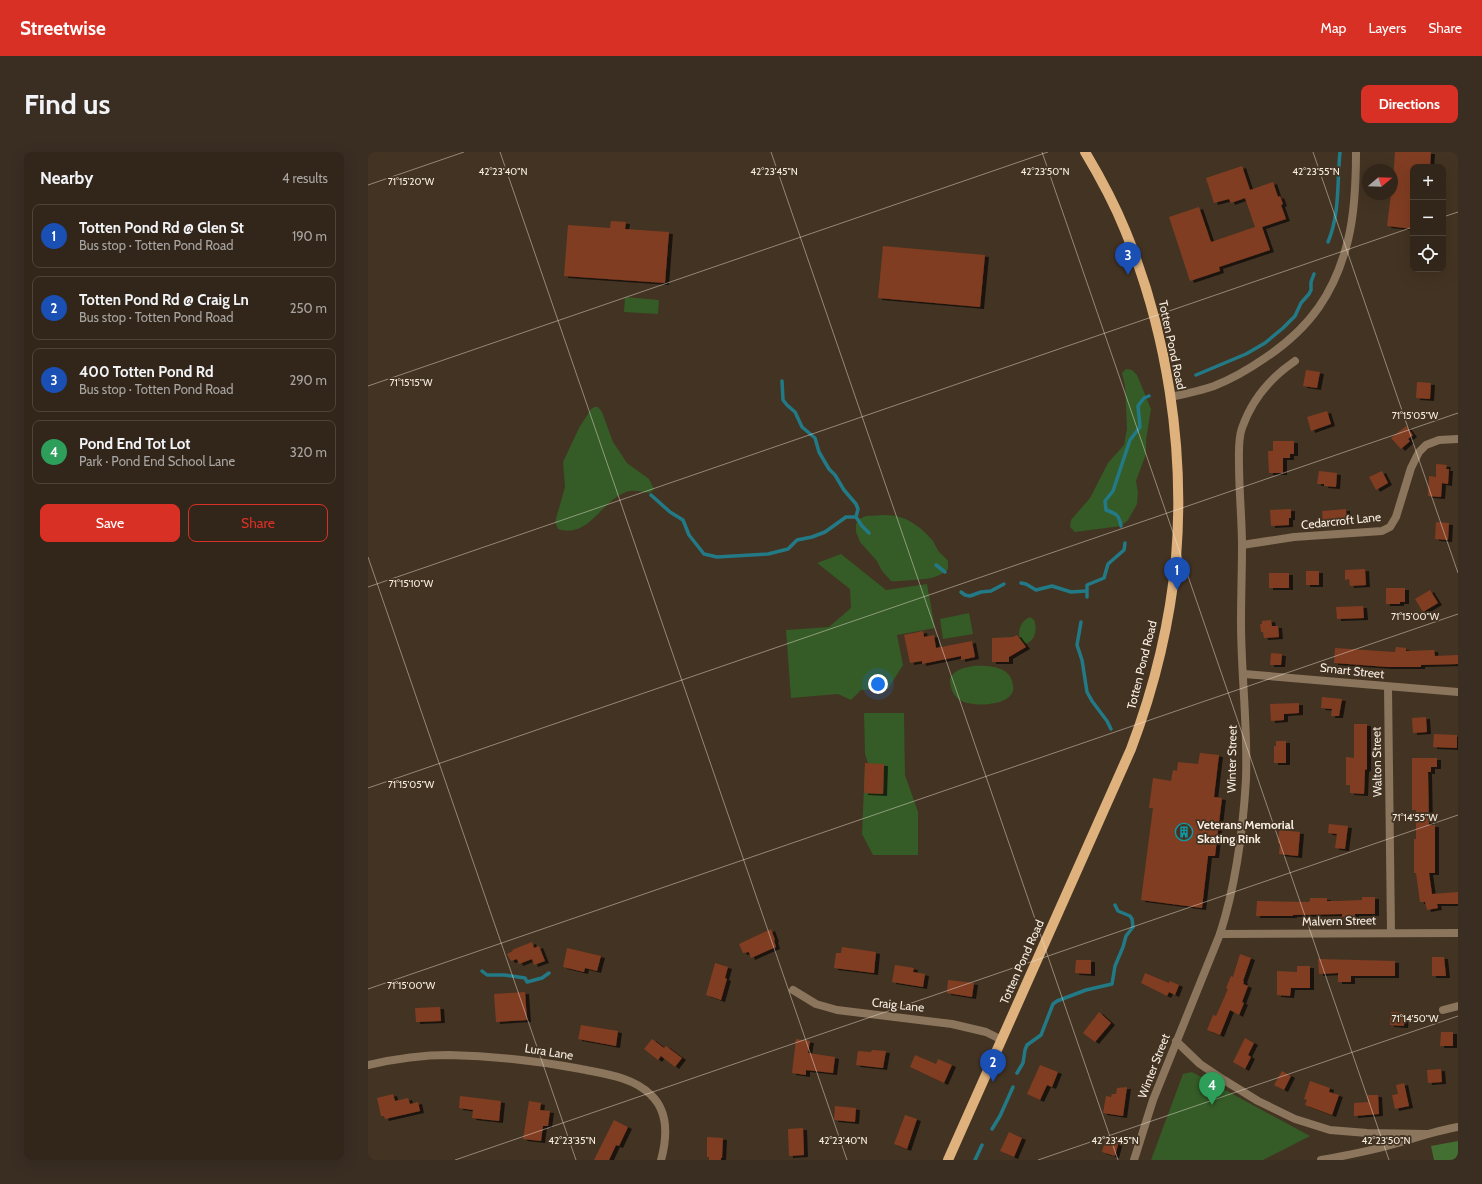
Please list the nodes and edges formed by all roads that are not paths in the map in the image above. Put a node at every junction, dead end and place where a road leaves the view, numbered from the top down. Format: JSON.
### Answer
{"nodes":[{"id":1,"x":1085,"y":152,"type":"edge"},
{"id":2,"x":1356,"y":152,"type":"edge"},
{"id":3,"x":1295,"y":361,"type":"dead end"},
{"id":4,"x":1170,"y":397,"type":"junction"},
{"id":5,"x":1458,"y":439,"type":"edge"},
{"id":6,"x":1242,"y":544,"type":"junction"},
{"id":7,"x":1244,"y":674,"type":"junction"},
{"id":8,"x":1388,"y":687,"type":"junction"},
{"id":9,"x":1458,"y":692,"type":"edge"},
{"id":10,"x":1391,"y":932,"type":"junction"},
{"id":11,"x":1458,"y":933,"type":"edge"},
{"id":12,"x":1220,"y":934,"type":"junction"},
{"id":13,"x":793,"y":990,"type":"dead end"},
{"id":14,"x":1458,"y":1006,"type":"edge"},
{"id":15,"x":1443,"y":1010,"type":"dead end"},
{"id":16,"x":1002,"y":1040,"type":"junction"},
{"id":17,"x":1176,"y":1040,"type":"junction"},
{"id":18,"x":368,"y":1065,"type":"edge"},
{"id":19,"x":1458,"y":1127,"type":"edge"},
{"id":20,"x":1430,"y":1134,"type":"junction"},
{"id":21,"x":661,"y":1160,"type":"edge"},
{"id":22,"x":948,"y":1160,"type":"edge"},
{"id":23,"x":1134,"y":1160,"type":"edge"},
{"id":24,"x":1320,"y":1160,"type":"edge"}],
"edges":[{"from":1,"to":4,"type":"main road","name":"Totten Pond Road"},
{"from":2,"to":4,"type":"street"},
{"from":3,"to":6,"type":"street","name":"Winter Street"},
{"from":4,"to":16,"type":"main road","name":"Totten Pond Road"},
{"from":5,"to":6,"type":"street","name":"Cedarcroft Lane"},
{"from":6,"to":7,"type":"street","name":"Winter Street"},
{"from":7,"to":8,"type":"street","name":"Smart Street"},
{"from":7,"to":12,"type":"street","name":"Winter Street"},
{"from":8,"to":9,"type":"street","name":"Smart Street"},
{"from":8,"to":10,"type":"street","name":"Walton Street"},
{"from":10,"to":11,"type":"street","name":"Malvern Street"},
{"from":10,"to":12,"type":"street","name":"Malvern Street"},
{"from":12,"to":17,"type":"street","name":"Winter Street"},
{"from":13,"to":16,"type":"street","name":"Craig Lane"},
{"from":14,"to":15,"type":"street"},
{"from":16,"to":22,"type":"main road","name":"Totten Pond Road"},
{"from":17,"to":20,"type":"street"},
{"from":17,"to":23,"type":"street","name":"Winter Street"},
{"from":18,"to":21,"type":"street","name":"Lura Lane"},
{"from":19,"to":20,"type":"street"},
{"from":20,"to":24,"type":"street"}]}
